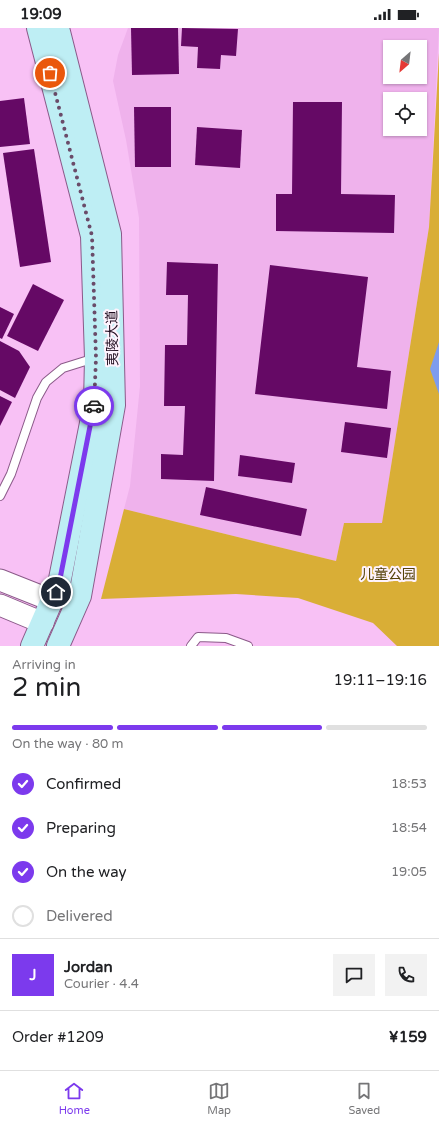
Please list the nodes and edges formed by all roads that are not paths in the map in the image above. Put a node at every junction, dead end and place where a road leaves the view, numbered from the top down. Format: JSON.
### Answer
{"nodes":[{"id":1,"x":38,"y":28,"type":"edge"},
{"id":2,"x":58,"y":28,"type":"edge"},
{"id":3,"x":96,"y":358,"type":"junction"},
{"id":4,"x":0,"y":496,"type":"edge"},
{"id":5,"x":0,"y":580,"type":"edge"},
{"id":6,"x":53,"y":601,"type":"junction"},
{"id":7,"x":0,"y":605,"type":"edge"},
{"id":8,"x":43,"y":623,"type":"junction"},
{"id":9,"x":32,"y":646,"type":"edge"},
{"id":10,"x":58,"y":646,"type":"edge"},
{"id":11,"x":191,"y":646,"type":"edge"},
{"id":12,"x":248,"y":646,"type":"edge"}],
"edges":[{"from":1,"to":3,"type":"main road","name":"夷陵大道"},
{"from":2,"to":10,"type":"main road","name":"夷陵大道"},
{"from":3,"to":4,"type":"lane"},
{"from":3,"to":6,"type":"main road","name":"夷陵大道"},
{"from":5,"to":6,"type":"street"},
{"from":6,"to":8,"type":"main road","name":"夷陵大道"},
{"from":7,"to":8,"type":"street"},
{"from":8,"to":9,"type":"main road","name":"夷陵大道"},
{"from":11,"to":12,"type":"lane"}]}
